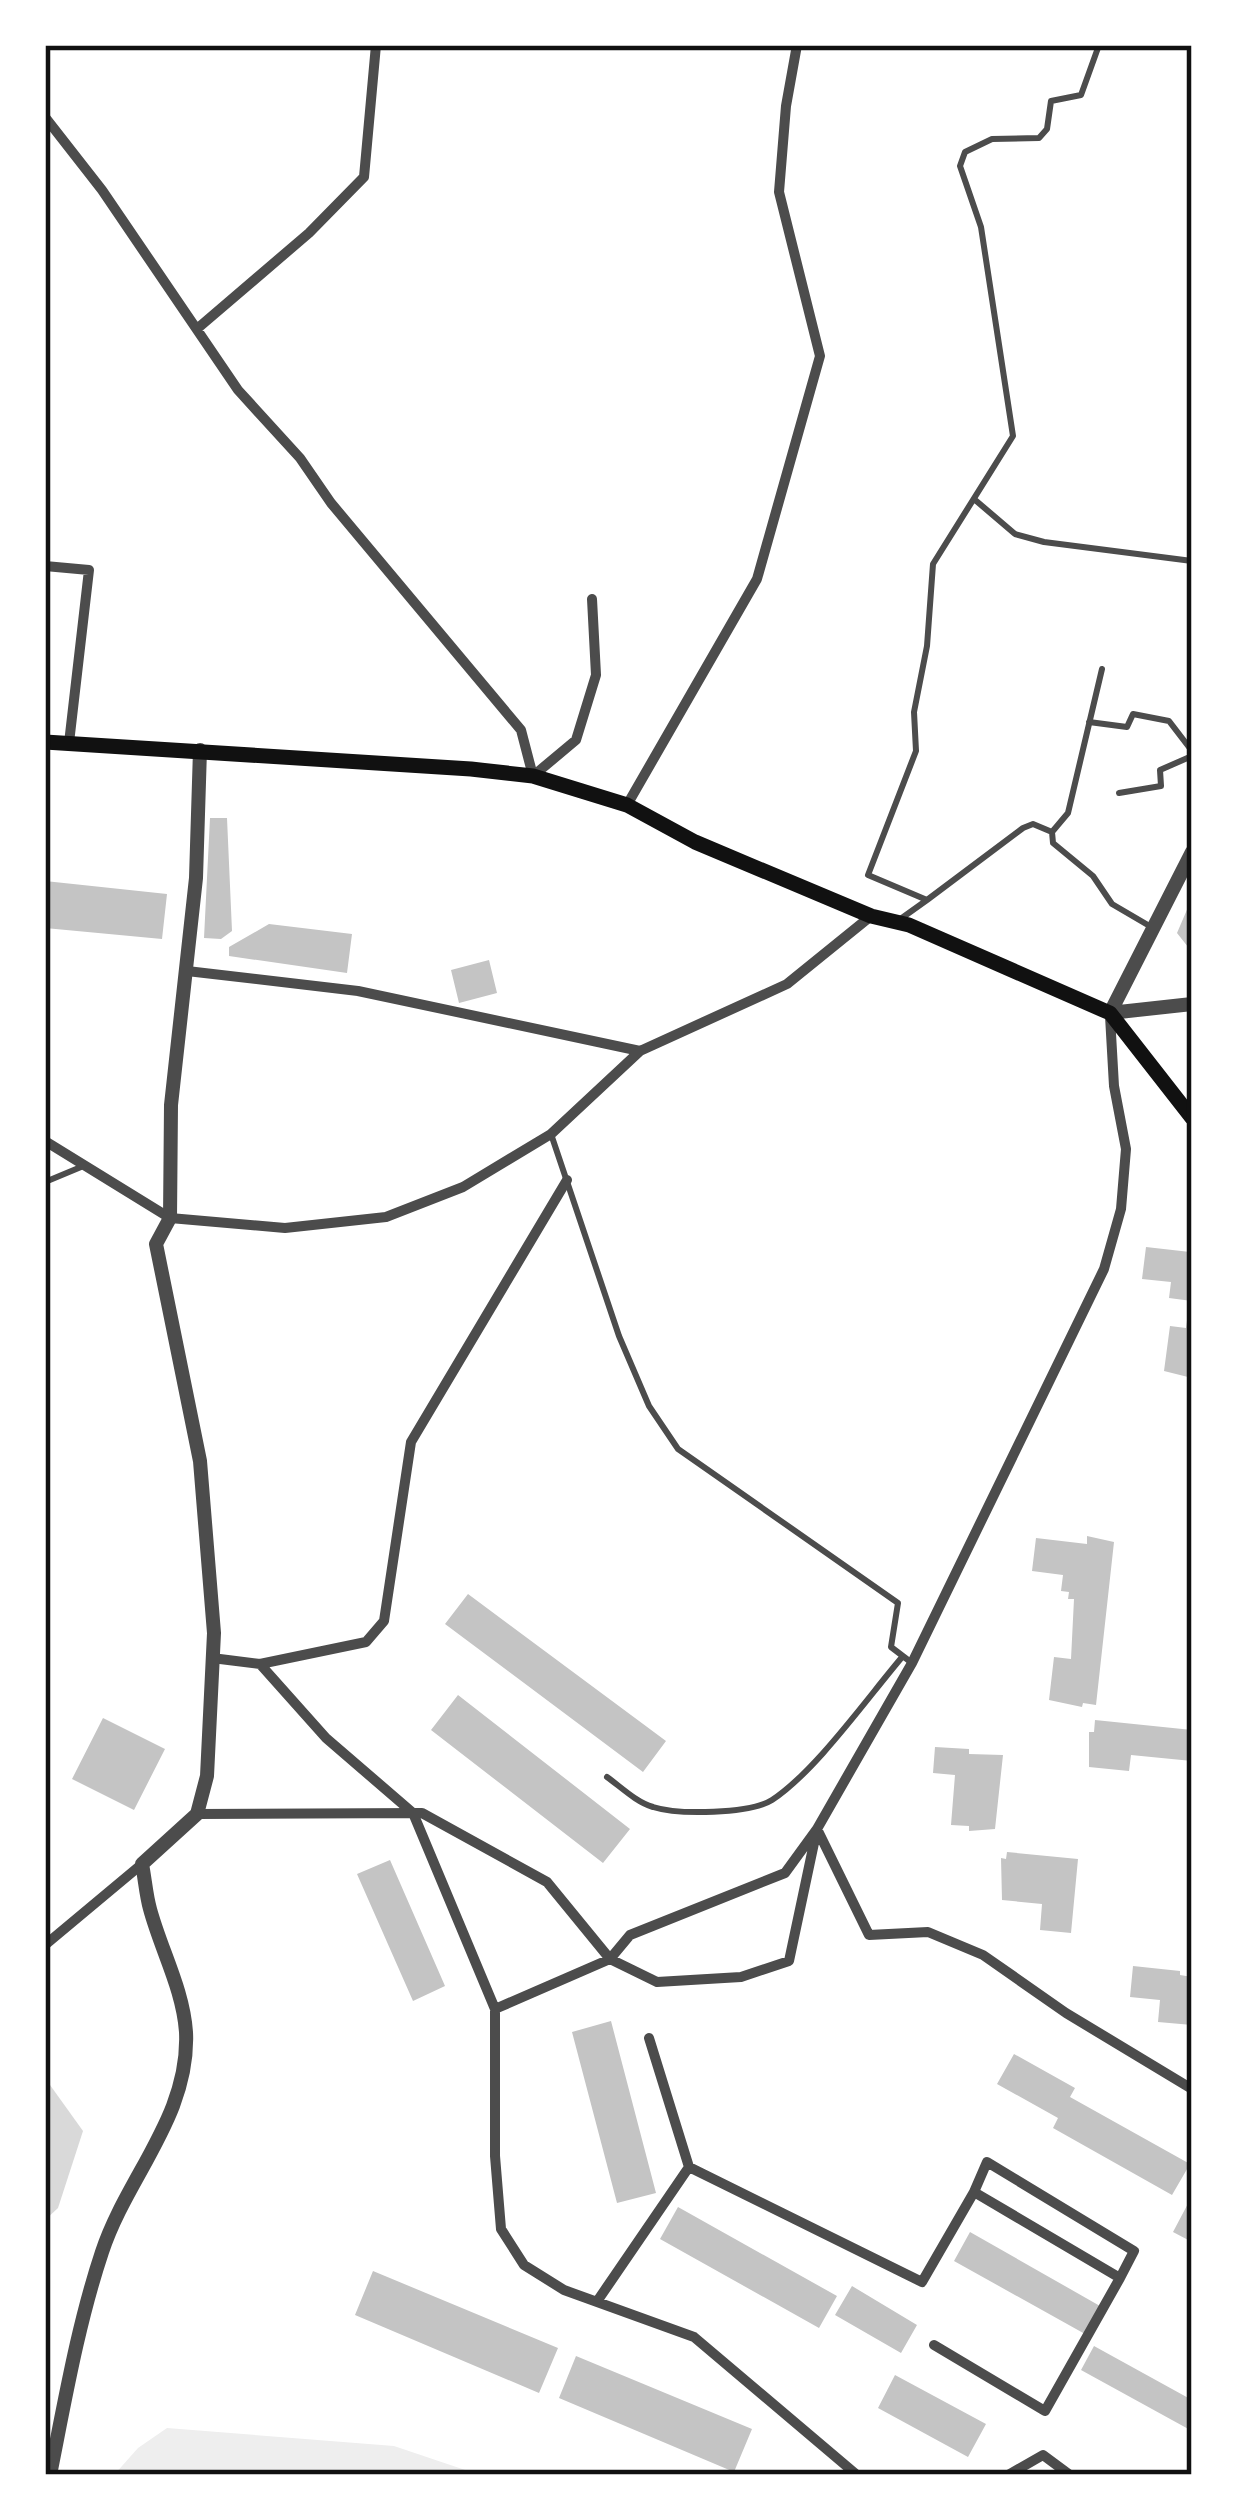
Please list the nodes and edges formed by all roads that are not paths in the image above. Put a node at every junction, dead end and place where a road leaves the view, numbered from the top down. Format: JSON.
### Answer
{"nodes":[{"id":1,"x":376,"y":45,"type":"edge"},
{"id":2,"x":796,"y":45,"type":"edge"},
{"id":3,"x":1099,"y":45,"type":"edge"},
{"id":4,"x":45,"y":117,"type":"edge"},
{"id":5,"x":198,"y":328,"type":"junction"},
{"id":6,"x":974,"y":499,"type":"junction"},
{"id":7,"x":1192,"y":561,"type":"edge"},
{"id":8,"x":45,"y":566,"type":"edge"},
{"id":9,"x":592,"y":598,"type":"dead end"},
{"id":10,"x":1102,"y":669,"type":"dead end"},
{"id":11,"x":1089,"y":722,"type":"junction"},
{"id":12,"x":45,"y":742,"type":"edge"},
{"id":13,"x":69,"y":743,"type":"junction"},
{"id":14,"x":200,"y":750,"type":"junction"},
{"id":15,"x":1192,"y":754,"type":"edge"},
{"id":16,"x":533,"y":776,"type":"junction"},
{"id":17,"x":1119,"y":793,"type":"dead end"},
{"id":18,"x":627,"y":805,"type":"junction"},
{"id":19,"x":1052,"y":832,"type":"junction"},
{"id":20,"x":1192,"y":852,"type":"edge"},
{"id":21,"x":927,"y":900,"type":"junction"},
{"id":22,"x":871,"y":916,"type":"junction"},
{"id":23,"x":897,"y":922,"type":"junction"},
{"id":24,"x":1153,"y":928,"type":"junction"},
{"id":25,"x":187,"y":971,"type":"junction"},
{"id":26,"x":1192,"y":1004,"type":"edge"},
{"id":27,"x":1110,"y":1013,"type":"junction"},
{"id":28,"x":640,"y":1051,"type":"junction"},
{"id":29,"x":1192,"y":1118,"type":"edge"},
{"id":30,"x":551,"y":1134,"type":"junction"},
{"id":31,"x":45,"y":1141,"type":"edge"},
{"id":32,"x":85,"y":1166,"type":"junction"},
{"id":33,"x":567,"y":1180,"type":"junction"},
{"id":34,"x":45,"y":1183,"type":"edge"},
{"id":35,"x":170,"y":1218,"type":"junction"},
{"id":36,"x":212,"y":1658,"type":"junction"},
{"id":37,"x":908,"y":1659,"type":"junction"},
{"id":38,"x":260,"y":1664,"type":"junction"},
{"id":39,"x":607,"y":1777,"type":"dead end"},
{"id":40,"x":413,"y":1813,"type":"junction"},
{"id":41,"x":197,"y":1814,"type":"junction"},
{"id":42,"x":817,"y":1829,"type":"junction"},
{"id":43,"x":142,"y":1864,"type":"junction"},
{"id":44,"x":45,"y":1945,"type":"edge"},
{"id":45,"x":610,"y":1959,"type":"junction"},
{"id":46,"x":495,"y":2009,"type":"junction"},
{"id":47,"x":649,"y":2038,"type":"dead end"},
{"id":48,"x":1192,"y":2089,"type":"edge"},
{"id":49,"x":689,"y":2167,"type":"junction"},
{"id":50,"x":974,"y":2192,"type":"junction"},
{"id":51,"x":1120,"y":2278,"type":"junction"},
{"id":52,"x":598,"y":2300,"type":"junction"},
{"id":53,"x":934,"y":2345,"type":"dead end"},
{"id":54,"x":50,"y":2475,"type":"edge"},
{"id":55,"x":857,"y":2475,"type":"edge"},
{"id":56,"x":1008,"y":2475,"type":"edge"},
{"id":57,"x":1070,"y":2475,"type":"edge"}],
"edges":[{"from":1,"to":5,"type":"street"},
{"from":2,"to":18,"type":"street"},
{"from":3,"to":6,"type":"lane"},
{"from":4,"to":5,"type":"street"},
{"from":5,"to":16,"type":"street"},
{"from":6,"to":7,"type":"lane"},
{"from":6,"to":21,"type":"lane"},
{"from":8,"to":13,"type":"street"},
{"from":9,"to":16,"type":"street"},
{"from":10,"to":11,"type":"lane"},
{"from":11,"to":15,"type":"lane"},
{"from":11,"to":19,"type":"lane"},
{"from":12,"to":13,"type":"main road"},
{"from":13,"to":14,"type":"main road"},
{"from":14,"to":16,"type":"main road"},
{"from":14,"to":25,"type":"street"},
{"from":15,"to":17,"type":"lane"},
{"from":16,"to":18,"type":"main road"},
{"from":18,"to":22,"type":"main road"},
{"from":19,"to":21,"type":"lane"},
{"from":19,"to":24,"type":"lane"},
{"from":20,"to":24,"type":"street"},
{"from":21,"to":23,"type":"lane"},
{"from":22,"to":23,"type":"main road"},
{"from":22,"to":28,"type":"street"},
{"from":23,"to":27,"type":"main road"},
{"from":24,"to":27,"type":"street"},
{"from":25,"to":28,"type":"street"},
{"from":25,"to":35,"type":"street"},
{"from":26,"to":27,"type":"street"},
{"from":27,"to":29,"type":"main road"},
{"from":27,"to":37,"type":"street"},
{"from":28,"to":30,"type":"street"},
{"from":30,"to":33,"type":"lane"},
{"from":30,"to":35,"type":"street"},
{"from":31,"to":32,"type":"street"},
{"from":32,"to":34,"type":"lane"},
{"from":32,"to":35,"type":"street"},
{"from":33,"to":37,"type":"lane"},
{"from":33,"to":38,"type":"street"},
{"from":35,"to":36,"type":"street"},
{"from":36,"to":38,"type":"street"},
{"from":36,"to":41,"type":"street"},
{"from":37,"to":39,"type":"lane"},
{"from":37,"to":42,"type":"street"},
{"from":38,"to":40,"type":"street"},
{"from":40,"to":41,"type":"street"},
{"from":40,"to":45,"type":"street"},
{"from":40,"to":46,"type":"street"},
{"from":41,"to":43,"type":"street"},
{"from":42,"to":45,"type":"street"},
{"from":42,"to":45,"type":"street"},
{"from":42,"to":48,"type":"street"},
{"from":43,"to":44,"type":"street"},
{"from":43,"to":54,"type":"street"},
{"from":45,"to":46,"type":"street"},
{"from":46,"to":52,"type":"street"},
{"from":47,"to":49,"type":"street"},
{"from":49,"to":50,"type":"street"},
{"from":49,"to":52,"type":"street"},
{"from":50,"to":51,"type":"street"},
{"from":50,"to":51,"type":"street"},
{"from":51,"to":53,"type":"street"},
{"from":52,"to":55,"type":"street"},
{"from":56,"to":57,"type":"street"}]}
